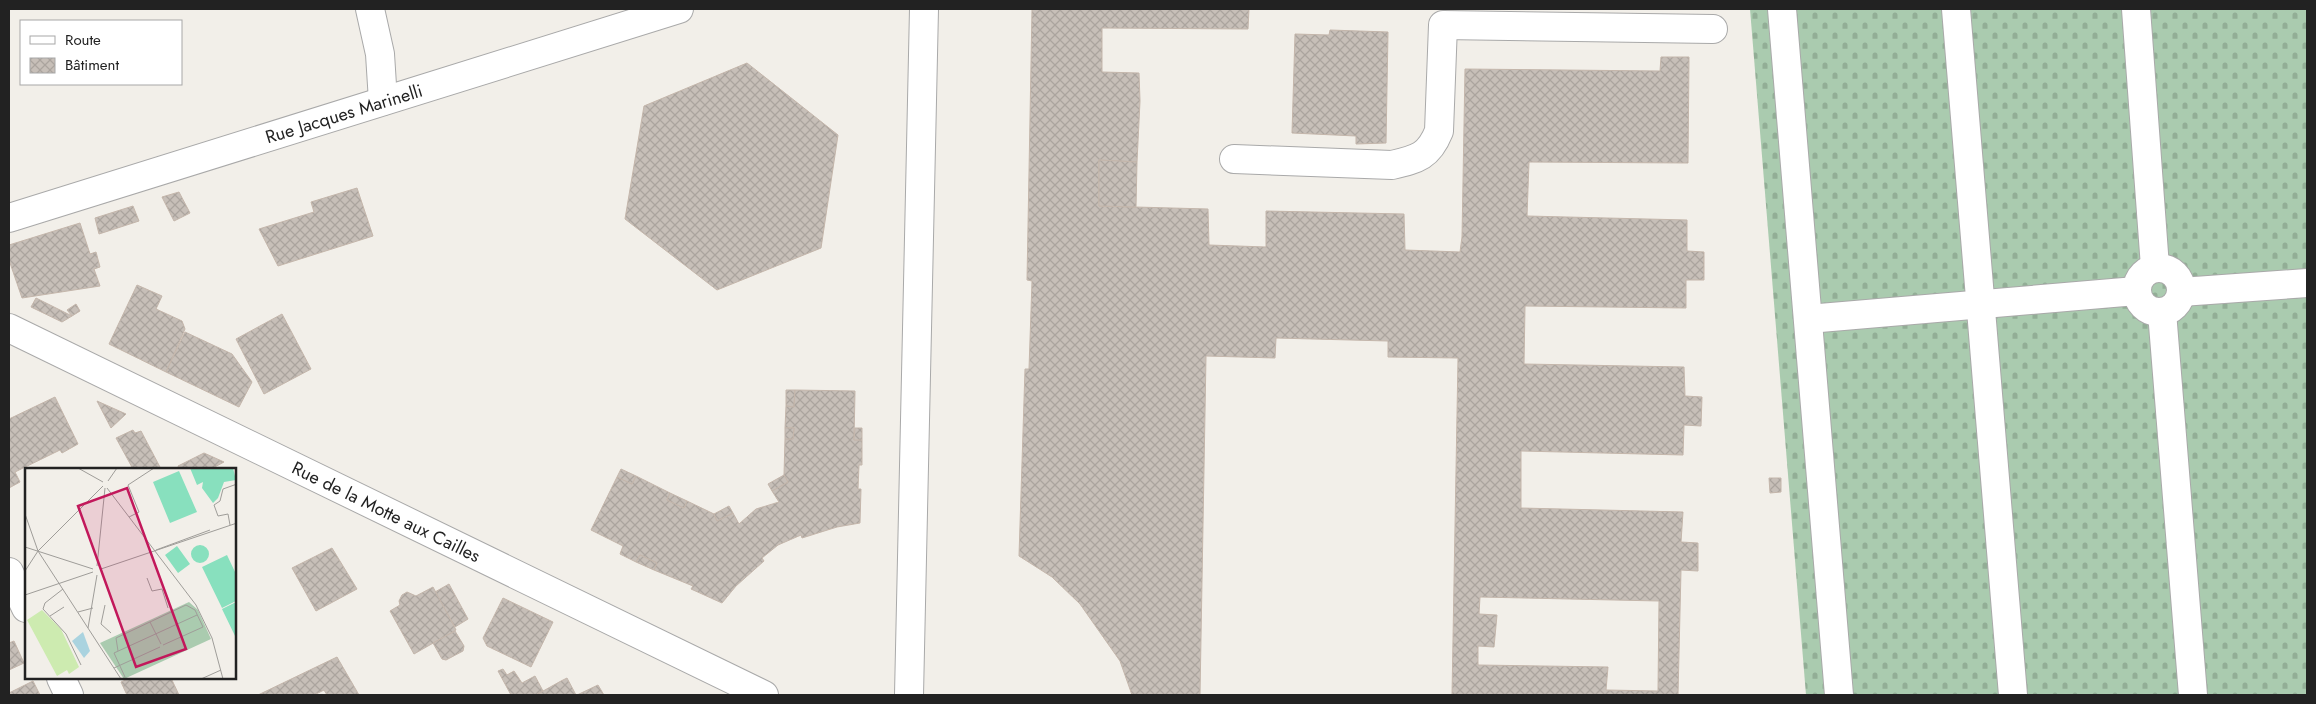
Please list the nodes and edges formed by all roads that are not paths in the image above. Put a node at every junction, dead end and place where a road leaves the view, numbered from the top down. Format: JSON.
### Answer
{"nodes":[{"id":1,"x":370,"y":9,"type":"edge"},
{"id":2,"x":679,"y":9,"type":"edge"},
{"id":3,"x":924,"y":9,"type":"edge"},
{"id":4,"x":1782,"y":9,"type":"edge"},
{"id":5,"x":1956,"y":9,"type":"edge"},
{"id":6,"x":2136,"y":9,"type":"edge"},
{"id":7,"x":1713,"y":29,"type":"dead end"},
{"id":8,"x":383,"y":101,"type":"junction"},
{"id":9,"x":1234,"y":159,"type":"dead end"},
{"id":10,"x":9,"y":218,"type":"edge"},
{"id":11,"x":2155,"y":267,"type":"junction"},
{"id":12,"x":2307,"y":283,"type":"edge"},
{"id":13,"x":2136,"y":291,"type":"junction"},
{"id":14,"x":2181,"y":292,"type":"junction"},
{"id":15,"x":1980,"y":304,"type":"junction"},
{"id":16,"x":2162,"y":312,"type":"junction"},
{"id":17,"x":1808,"y":319,"type":"junction"},
{"id":18,"x":9,"y":328,"type":"edge"},
{"id":19,"x":9,"y":572,"type":"edge"},
{"id":20,"x":25,"y":606,"type":"edge"},
{"id":21,"x":61,"y":679,"type":"edge"},
{"id":22,"x":69,"y":695,"type":"edge"},
{"id":23,"x":764,"y":695,"type":"edge"},
{"id":24,"x":909,"y":695,"type":"edge"},
{"id":25,"x":1840,"y":695,"type":"edge"},
{"id":26,"x":2013,"y":695,"type":"edge"},
{"id":27,"x":2192,"y":695,"type":"edge"}],
"edges":[{"from":1,"to":8,"type":"street"},
{"from":2,"to":8,"type":"street","name":"Rue Jacques Marinelli"},
{"from":3,"to":24,"type":"street"},
{"from":4,"to":17,"type":"street"},
{"from":5,"to":15,"type":"street"},
{"from":6,"to":11,"type":"street"},
{"from":7,"to":9,"type":"street"},
{"from":8,"to":10,"type":"street","name":"Rue Jacques Marinelli"},
{"from":11,"to":13,"type":"street"},
{"from":11,"to":14,"type":"street"},
{"from":12,"to":14,"type":"street"},
{"from":13,"to":15,"type":"street"},
{"from":13,"to":16,"type":"street"},
{"from":14,"to":16,"type":"street"},
{"from":15,"to":17,"type":"street"},
{"from":15,"to":26,"type":"street"},
{"from":16,"to":27,"type":"street"},
{"from":17,"to":25,"type":"street"},
{"from":18,"to":23,"type":"street","name":"Rue de la Motte aux Cailles"},
{"from":19,"to":20,"type":"street"},
{"from":21,"to":22,"type":"street"}]}
